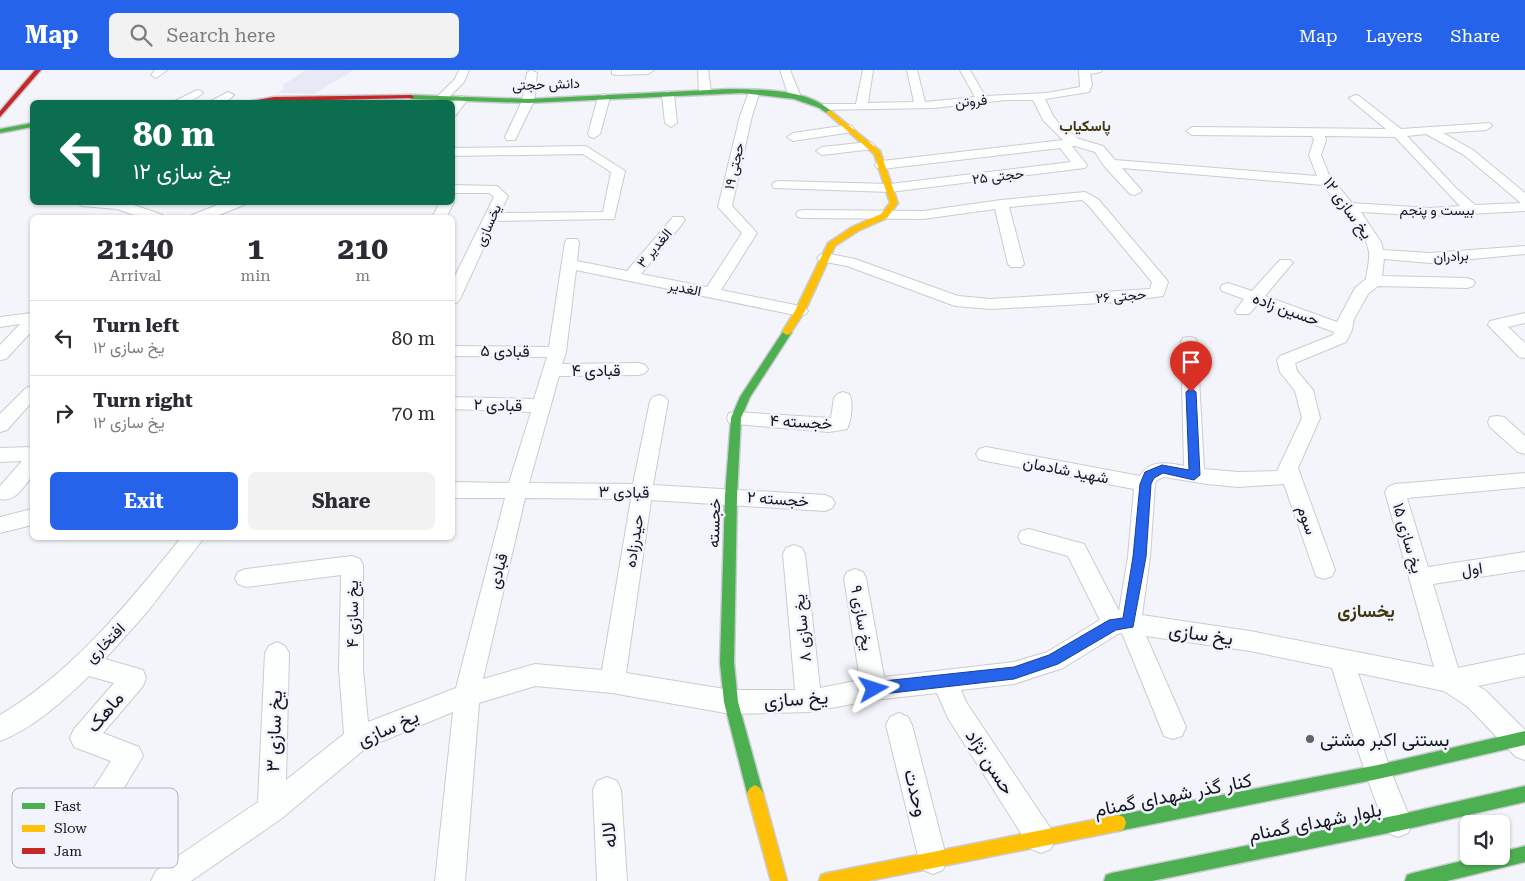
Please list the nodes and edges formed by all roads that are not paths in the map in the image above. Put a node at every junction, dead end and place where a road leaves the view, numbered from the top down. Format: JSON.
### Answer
{"nodes":[{"id":1,"x":38,"y":70,"type":"edge"},
{"id":2,"x":464,"y":70,"type":"edge"},
{"id":3,"x":703,"y":70,"type":"edge"},
{"id":4,"x":785,"y":70,"type":"edge"},
{"id":5,"x":868,"y":70,"type":"edge"},
{"id":6,"x":912,"y":70,"type":"edge"},
{"id":7,"x":965,"y":70,"type":"edge"},
{"id":8,"x":1097,"y":70,"type":"edge"},
{"id":9,"x":616,"y":72,"type":"dead end"},
{"id":10,"x":532,"y":73,"type":"dead end"},
{"id":11,"x":648,"y":81,"type":"edge"},
{"id":12,"x":705,"y":92,"type":"junction"},
{"id":13,"x":754,"y":92,"type":"junction"},
{"id":14,"x":197,"y":93,"type":"dead end"},
{"id":15,"x":668,"y":94,"type":"junction"},
{"id":16,"x":228,"y":95,"type":"dead end"},
{"id":17,"x":1038,"y":96,"type":"junction"},
{"id":18,"x":443,"y":97,"type":"junction"},
{"id":19,"x":604,"y":97,"type":"junction"},
{"id":20,"x":795,"y":97,"type":"junction"},
{"id":21,"x":1355,"y":98,"type":"dead end"},
{"id":22,"x":462,"y":99,"type":"junction"},
{"id":23,"x":183,"y":100,"type":"edge"},
{"id":24,"x":219,"y":100,"type":"edge"},
{"id":25,"x":266,"y":100,"type":"edge"},
{"id":26,"x":413,"y":100,"type":"edge"},
{"id":27,"x":528,"y":100,"type":"junction"},
{"id":28,"x":982,"y":100,"type":"junction"},
{"id":29,"x":920,"y":105,"type":"junction"},
{"id":30,"x":861,"y":107,"type":"junction"},
{"id":31,"x":455,"y":108,"type":"edge"},
{"id":32,"x":824,"y":108,"type":"junction"},
{"id":33,"x":0,"y":115,"type":"edge"},
{"id":34,"x":671,"y":123,"type":"dead end"},
{"id":35,"x":30,"y":125,"type":"edge"},
{"id":36,"x":1486,"y":126,"type":"dead end"},
{"id":37,"x":848,"y":129,"type":"junction"},
{"id":38,"x":0,"y":131,"type":"edge"},
{"id":39,"x":1192,"y":131,"type":"dead end"},
{"id":40,"x":1428,"y":131,"type":"junction"},
{"id":41,"x":1317,"y":132,"type":"junction"},
{"id":42,"x":1398,"y":133,"type":"junction"},
{"id":43,"x":594,"y":134,"type":"dead end"},
{"id":44,"x":512,"y":137,"type":"dead end"},
{"id":45,"x":793,"y":137,"type":"dead end"},
{"id":46,"x":1070,"y":143,"type":"junction"},
{"id":47,"x":869,"y":146,"type":"junction"},
{"id":48,"x":822,"y":151,"type":"dead end"},
{"id":49,"x":455,"y":152,"type":"edge"},
{"id":50,"x":1109,"y":162,"type":"junction"},
{"id":51,"x":882,"y":164,"type":"junction"},
{"id":52,"x":1327,"y":181,"type":"junction"},
{"id":53,"x":779,"y":185,"type":"dead end"},
{"id":54,"x":890,"y":188,"type":"junction"},
{"id":55,"x":1134,"y":191,"type":"dead end"},
{"id":56,"x":455,"y":193,"type":"edge"},
{"id":57,"x":1525,"y":200,"type":"edge"},
{"id":58,"x":1000,"y":204,"type":"junction"},
{"id":59,"x":118,"y":205,"type":"edge"},
{"id":60,"x":231,"y":205,"type":"edge"},
{"id":61,"x":1348,"y":207,"type":"junction"},
{"id":62,"x":1525,"y":207,"type":"edge"},
{"id":63,"x":1472,"y":210,"type":"junction"},
{"id":64,"x":803,"y":214,"type":"dead end"},
{"id":65,"x":149,"y":215,"type":"edge"},
{"id":66,"x":204,"y":215,"type":"edge"},
{"id":67,"x":884,"y":216,"type":"junction"},
{"id":68,"x":491,"y":217,"type":"junction"},
{"id":69,"x":678,"y":220,"type":"dead end"},
{"id":70,"x":572,"y":242,"type":"dead end"},
{"id":71,"x":1525,"y":250,"type":"edge"},
{"id":72,"x":1496,"y":252,"type":"junction"},
{"id":73,"x":1377,"y":254,"type":"junction"},
{"id":74,"x":825,"y":258,"type":"junction"},
{"id":75,"x":1285,"y":263,"type":"dead end"},
{"id":76,"x":569,"y":264,"type":"junction"},
{"id":77,"x":1016,"y":264,"type":"dead end"},
{"id":78,"x":1525,"y":265,"type":"edge"},
{"id":79,"x":630,"y":277,"type":"junction"},
{"id":80,"x":1374,"y":281,"type":"junction"},
{"id":81,"x":1468,"y":282,"type":"dead end"},
{"id":82,"x":1228,"y":288,"type":"dead end"},
{"id":83,"x":455,"y":293,"type":"edge"},
{"id":84,"x":710,"y":293,"type":"junction"},
{"id":85,"x":1256,"y":298,"type":"junction"},
{"id":86,"x":30,"y":307,"type":"edge"},
{"id":87,"x":0,"y":311,"type":"edge"},
{"id":88,"x":800,"y":311,"type":"junction"},
{"id":89,"x":1243,"y":311,"type":"dead end"},
{"id":90,"x":30,"y":318,"type":"edge"},
{"id":91,"x":1525,"y":318,"type":"edge"},
{"id":92,"x":0,"y":322,"type":"edge"},
{"id":93,"x":30,"y":324,"type":"edge"},
{"id":94,"x":1344,"y":330,"type":"junction"},
{"id":95,"x":1189,"y":342,"type":"dead end"},
{"id":96,"x":455,"y":351,"type":"edge"},
{"id":97,"x":1525,"y":353,"type":"edge"},
{"id":98,"x":0,"y":355,"type":"edge"},
{"id":99,"x":555,"y":361,"type":"junction"},
{"id":100,"x":639,"y":370,"type":"dead end"},
{"id":101,"x":30,"y":394,"type":"edge"},
{"id":102,"x":843,"y":398,"type":"dead end"},
{"id":103,"x":659,"y":401,"type":"dead end"},
{"id":104,"x":455,"y":403,"type":"edge"},
{"id":105,"x":543,"y":406,"type":"junction"},
{"id":106,"x":736,"y":418,"type":"junction"},
{"id":107,"x":1497,"y":422,"type":"dead end"},
{"id":108,"x":0,"y":426,"type":"edge"},
{"id":109,"x":1525,"y":447,"type":"edge"},
{"id":110,"x":0,"y":454,"type":"edge"},
{"id":111,"x":30,"y":454,"type":"edge"},
{"id":112,"x":986,"y":454,"type":"dead end"},
{"id":113,"x":30,"y":465,"type":"edge"},
{"id":114,"x":1289,"y":469,"type":"junction"},
{"id":115,"x":1194,"y":475,"type":"junction"},
{"id":116,"x":1525,"y":480,"type":"edge"},
{"id":117,"x":1145,"y":484,"type":"junction"},
{"id":118,"x":455,"y":490,"type":"edge"},
{"id":119,"x":518,"y":491,"type":"junction"},
{"id":120,"x":642,"y":492,"type":"junction"},
{"id":121,"x":6,"y":493,"type":"dead end"},
{"id":122,"x":731,"y":496,"type":"junction"},
{"id":123,"x":825,"y":502,"type":"dead end"},
{"id":124,"x":30,"y":518,"type":"edge"},
{"id":125,"x":0,"y":525,"type":"edge"},
{"id":126,"x":1029,"y":536,"type":"dead end"},
{"id":127,"x":191,"y":540,"type":"edge"},
{"id":128,"x":794,"y":554,"type":"dead end"},
{"id":129,"x":1525,"y":561,"type":"edge"},
{"id":130,"x":1324,"y":570,"type":"dead end"},
{"id":131,"x":1419,"y":577,"type":"junction"},
{"id":132,"x":246,"y":578,"type":"dead end"},
{"id":133,"x":855,"y":578,"type":"dead end"},
{"id":134,"x":1121,"y":624,"type":"junction"},
{"id":135,"x":277,"y":652,"type":"dead end"},
{"id":136,"x":1341,"y":658,"type":"junction"},
{"id":137,"x":83,"y":664,"type":"junction"},
{"id":138,"x":1525,"y":664,"type":"edge"},
{"id":139,"x":1450,"y":681,"type":"junction"},
{"id":140,"x":612,"y":682,"type":"junction"},
{"id":141,"x":945,"y":682,"type":"junction"},
{"id":142,"x":874,"y":689,"type":"junction"},
{"id":143,"x":467,"y":694,"type":"junction"},
{"id":144,"x":731,"y":702,"type":"junction"},
{"id":145,"x":809,"y":702,"type":"junction"},
{"id":146,"x":899,"y":725,"type":"dead end"},
{"id":147,"x":1173,"y":727,"type":"dead end"},
{"id":148,"x":0,"y":729,"type":"edge"},
{"id":149,"x":357,"y":739,"type":"junction"},
{"id":150,"x":1523,"y":742,"type":"edge"},
{"id":151,"x":1378,"y":772,"type":"junction"},
{"id":152,"x":110,"y":788,"type":"edge"},
{"id":153,"x":606,"y":790,"type":"dead end"},
{"id":154,"x":1525,"y":794,"type":"edge"},
{"id":155,"x":271,"y":809,"type":"junction"},
{"id":156,"x":1398,"y":823,"type":"junction"},
{"id":157,"x":1041,"y":838,"type":"junction"},
{"id":158,"x":1525,"y":854,"type":"edge"},
{"id":159,"x":932,"y":860,"type":"junction"},
{"id":160,"x":166,"y":881,"type":"edge"},
{"id":161,"x":450,"y":881,"type":"edge"},
{"id":162,"x":612,"y":881,"type":"edge"},
{"id":163,"x":780,"y":881,"type":"edge"},
{"id":164,"x":827,"y":881,"type":"edge"},
{"id":165,"x":1112,"y":881,"type":"edge"},
{"id":166,"x":1414,"y":881,"type":"edge"}],
"edges":[{"from":1,"to":33,"type":"main road"},
{"from":2,"to":18,"type":"street"},
{"from":3,"to":12,"type":"street"},
{"from":4,"to":20,"type":"street"},
{"from":5,"to":30,"type":"street"},
{"from":6,"to":29,"type":"street"},
{"from":7,"to":28,"type":"street"},
{"from":8,"to":17,"type":"street","name":"فروتن"},
{"from":9,"to":11,"type":"street"},
{"from":10,"to":27,"type":"street"},
{"from":11,"to":15,"type":"main road","name":"دانش حجتی"},
{"from":11,"to":19,"type":"main road","name":"دانش حجتی"},
{"from":12,"to":13,"type":"main road","name":"دانش حجتی"},
{"from":12,"to":15,"type":"main road","name":"دانش حجتی"},
{"from":13,"to":20,"type":"main road","name":"دانش حجتی"},
{"from":13,"to":84,"type":"street","name":"حجتی ۱۹"},
{"from":14,"to":23,"type":"street"},
{"from":15,"to":34,"type":"street"},
{"from":16,"to":24,"type":"street"},
{"from":17,"to":28,"type":"street","name":"فروتن"},
{"from":17,"to":46,"type":"street"},
{"from":18,"to":22,"type":"main road","name":"دانش حجتی"},
{"from":18,"to":26,"type":"main road","name":"دانش حجتی"},
{"from":19,"to":27,"type":"main road","name":"دانش حجتی"},
{"from":19,"to":43,"type":"street"},
{"from":20,"to":32,"type":"main road","name":"دانش حجتی"},
{"from":21,"to":42,"type":"street"},
{"from":22,"to":27,"type":"main road","name":"دانش حجتی"},
{"from":22,"to":31,"type":"street"},
{"from":25,"to":26,"type":"main road","name":"دانش حجتی"},
{"from":27,"to":44,"type":"street"},
{"from":28,"to":29,"type":"street","name":"فروتن"},
{"from":29,"to":30,"type":"street","name":"فروتن"},
{"from":30,"to":32,"type":"street","name":"فروتن"},
{"from":32,"to":37,"type":"main road","name":"دانش حجتی"},
{"from":35,"to":38,"type":"main road"},
{"from":36,"to":40,"type":"street"},
{"from":37,"to":45,"type":"street"},
{"from":37,"to":47,"type":"main road","name":"دانش حجتی"},
{"from":39,"to":41,"type":"street"},
{"from":40,"to":42,"type":"street"},
{"from":40,"to":57,"type":"street"},
{"from":41,"to":42,"type":"street"},
{"from":41,"to":52,"type":"street","name":"یخ سازی ۱۲"},
{"from":42,"to":63,"type":"street"},
{"from":46,"to":50,"type":"street"},
{"from":46,"to":51,"type":"street"},
{"from":46,"to":54,"type":"street","name":"حجتی ۲۵"},
{"from":47,"to":48,"type":"street"},
{"from":47,"to":51,"type":"main road","name":"دانش حجتی"},
{"from":49,"to":68,"type":"street"},
{"from":50,"to":52,"type":"street"},
{"from":50,"to":55,"type":"street"},
{"from":51,"to":54,"type":"main road","name":"دانش حجتی"},
{"from":52,"to":61,"type":"street","name":"یخ سازی ۱۲"},
{"from":53,"to":54,"type":"street"},
{"from":54,"to":67,"type":"main road","name":"دانش حجتی"},
{"from":56,"to":68,"type":"street","name":"یخسازی"},
{"from":58,"to":67,"type":"street","name":"حجتی ۲۶"},
{"from":58,"to":74,"type":"street","name":"حجتی ۲۶"},
{"from":58,"to":77,"type":"street"},
{"from":59,"to":65,"type":"street"},
{"from":60,"to":66,"type":"street"},
{"from":61,"to":63,"type":"street","name":"بیست و پنجم"},
{"from":61,"to":73,"type":"street","name":"یخ سازی ۱۲"},
{"from":62,"to":63,"type":"street","name":"بیست و پنجم"},
{"from":64,"to":67,"type":"street","name":"حجتی ۲۶"},
{"from":67,"to":74,"type":"main road","name":"خجسته"},
{"from":68,"to":83,"type":"street","name":"یخسازی"},
{"from":69,"to":79,"type":"street","name":"الغدیر ۳"},
{"from":70,"to":76,"type":"street","name":"قبادی"},
{"from":71,"to":72,"type":"street","name":"برادران"},
{"from":72,"to":73,"type":"street","name":"برادران"},
{"from":72,"to":78,"type":"street"},
{"from":73,"to":80,"type":"street","name":"یخ سازی ۱۲"},
{"from":74,"to":88,"type":"main road","name":"خجسته"},
{"from":75,"to":85,"type":"street"},
{"from":76,"to":79,"type":"street","name":"الغدیر"},
{"from":76,"to":99,"type":"street","name":"قبادی"},
{"from":79,"to":84,"type":"street","name":"الغدیر"},
{"from":80,"to":81,"type":"street"},
{"from":80,"to":94,"type":"street"},
{"from":82,"to":85,"type":"street","name":"حسین زاده"},
{"from":84,"to":88,"type":"street","name":"الغدیر"},
{"from":85,"to":89,"type":"street"},
{"from":85,"to":94,"type":"street","name":"حسین زاده"},
{"from":86,"to":87,"type":"street"},
{"from":88,"to":106,"type":"main road","name":"خجسته"},
{"from":90,"to":92,"type":"street"},
{"from":91,"to":97,"type":"street"},
{"from":93,"to":98,"type":"street"},
{"from":94,"to":114,"type":"street"},
{"from":95,"to":115,"type":"street"},
{"from":96,"to":99,"type":"street","name":"قبادی ۵"},
{"from":99,"to":100,"type":"street","name":"قبادی ۴"},
{"from":99,"to":105,"type":"street","name":"قبادی"},
{"from":101,"to":108,"type":"street"},
{"from":102,"to":106,"type":"street","name":"خجسته ۴"},
{"from":103,"to":120,"type":"street","name":"حیدرزاده"},
{"from":104,"to":105,"type":"street","name":"قبادی ۲"},
{"from":105,"to":119,"type":"street","name":"قبادی"},
{"from":106,"to":122,"type":"main road","name":"خجسته"},
{"from":107,"to":109,"type":"street"},
{"from":110,"to":111,"type":"street"},
{"from":112,"to":117,"type":"street","name":"شهید شادمان"},
{"from":113,"to":121,"type":"street"},
{"from":114,"to":115,"type":"street"},
{"from":114,"to":130,"type":"street","name":"سوم"},
{"from":115,"to":117,"type":"street"},
{"from":116,"to":131,"type":"street","name":"یخ سازی ۱۵"},
{"from":117,"to":134,"type":"street"},
{"from":118,"to":119,"type":"street","name":"قبادی ۳"},
{"from":119,"to":120,"type":"street","name":"قبادی ۳"},
{"from":119,"to":143,"type":"street","name":"قبادی"},
{"from":120,"to":122,"type":"street","name":"قبادی ۳"},
{"from":120,"to":140,"type":"street","name":"حیدرزاده"},
{"from":122,"to":123,"type":"street","name":"خجسته ۲"},
{"from":122,"to":144,"type":"main road","name":"خجسته"},
{"from":124,"to":125,"type":"street"},
{"from":126,"to":134,"type":"street"},
{"from":127,"to":137,"type":"street","name":"افتخاری"},
{"from":128,"to":145,"type":"street","name":"یخ سازی ۸"},
{"from":129,"to":131,"type":"street","name":"اول"},
{"from":131,"to":139,"type":"street","name":"یخ سازی ۱۵"},
{"from":132,"to":149,"type":"street","name":"یخ سازی ۴"},
{"from":133,"to":142,"type":"street","name":"یخ سازی ۹"},
{"from":134,"to":136,"type":"street","name":"یخ سازی"},
{"from":134,"to":141,"type":"street","name":"یخ سازی"},
{"from":134,"to":147,"type":"street"},
{"from":135,"to":155,"type":"street","name":"یخ سازی ۳"},
{"from":136,"to":139,"type":"street","name":"یخ سازی"},
{"from":136,"to":151,"type":"street"},
{"from":137,"to":148,"type":"street","name":"افتخاری"},
{"from":137,"to":152,"type":"street","name":"ماهک"},
{"from":138,"to":139,"type":"street","name":"یخ سازی"},
{"from":139,"to":150,"type":"street"},
{"from":140,"to":143,"type":"street","name":"یخ سازی"},
{"from":140,"to":144,"type":"street","name":"یخ سازی"},
{"from":141,"to":142,"type":"street","name":"یخ سازی"},
{"from":141,"to":157,"type":"street","name":"حسن نژاد"},
{"from":142,"to":145,"type":"street","name":"یخ سازی"},
{"from":143,"to":149,"type":"street","name":"یخ سازی"},
{"from":143,"to":161,"type":"street","name":"قبادی"},
{"from":144,"to":145,"type":"street","name":"یخ سازی"},
{"from":144,"to":163,"type":"main road","name":"خجسته"},
{"from":146,"to":159,"type":"street","name":"وحدت"},
{"from":149,"to":155,"type":"street","name":"یخ سازی"},
{"from":150,"to":151,"type":"main road","name":"کنار گذر شهدای گمنام"},
{"from":151,"to":156,"type":"street"},
{"from":151,"to":157,"type":"main road","name":"کنار گذر شهدای گمنام"},
{"from":153,"to":162,"type":"street","name":"لاله"},
{"from":154,"to":156,"type":"main road","name":"بلوار شهدای گمنام"},
{"from":155,"to":160,"type":"street","name":"یخ سازی"},
{"from":156,"to":165,"type":"main road","name":"بلوار شهدای گمنام"},
{"from":157,"to":159,"type":"main road","name":"کنار گذر شهدای گمنام"},
{"from":158,"to":166,"type":"main road"},
{"from":159,"to":164,"type":"main road","name":"کنار گذر شهدای گمنام"}]}
